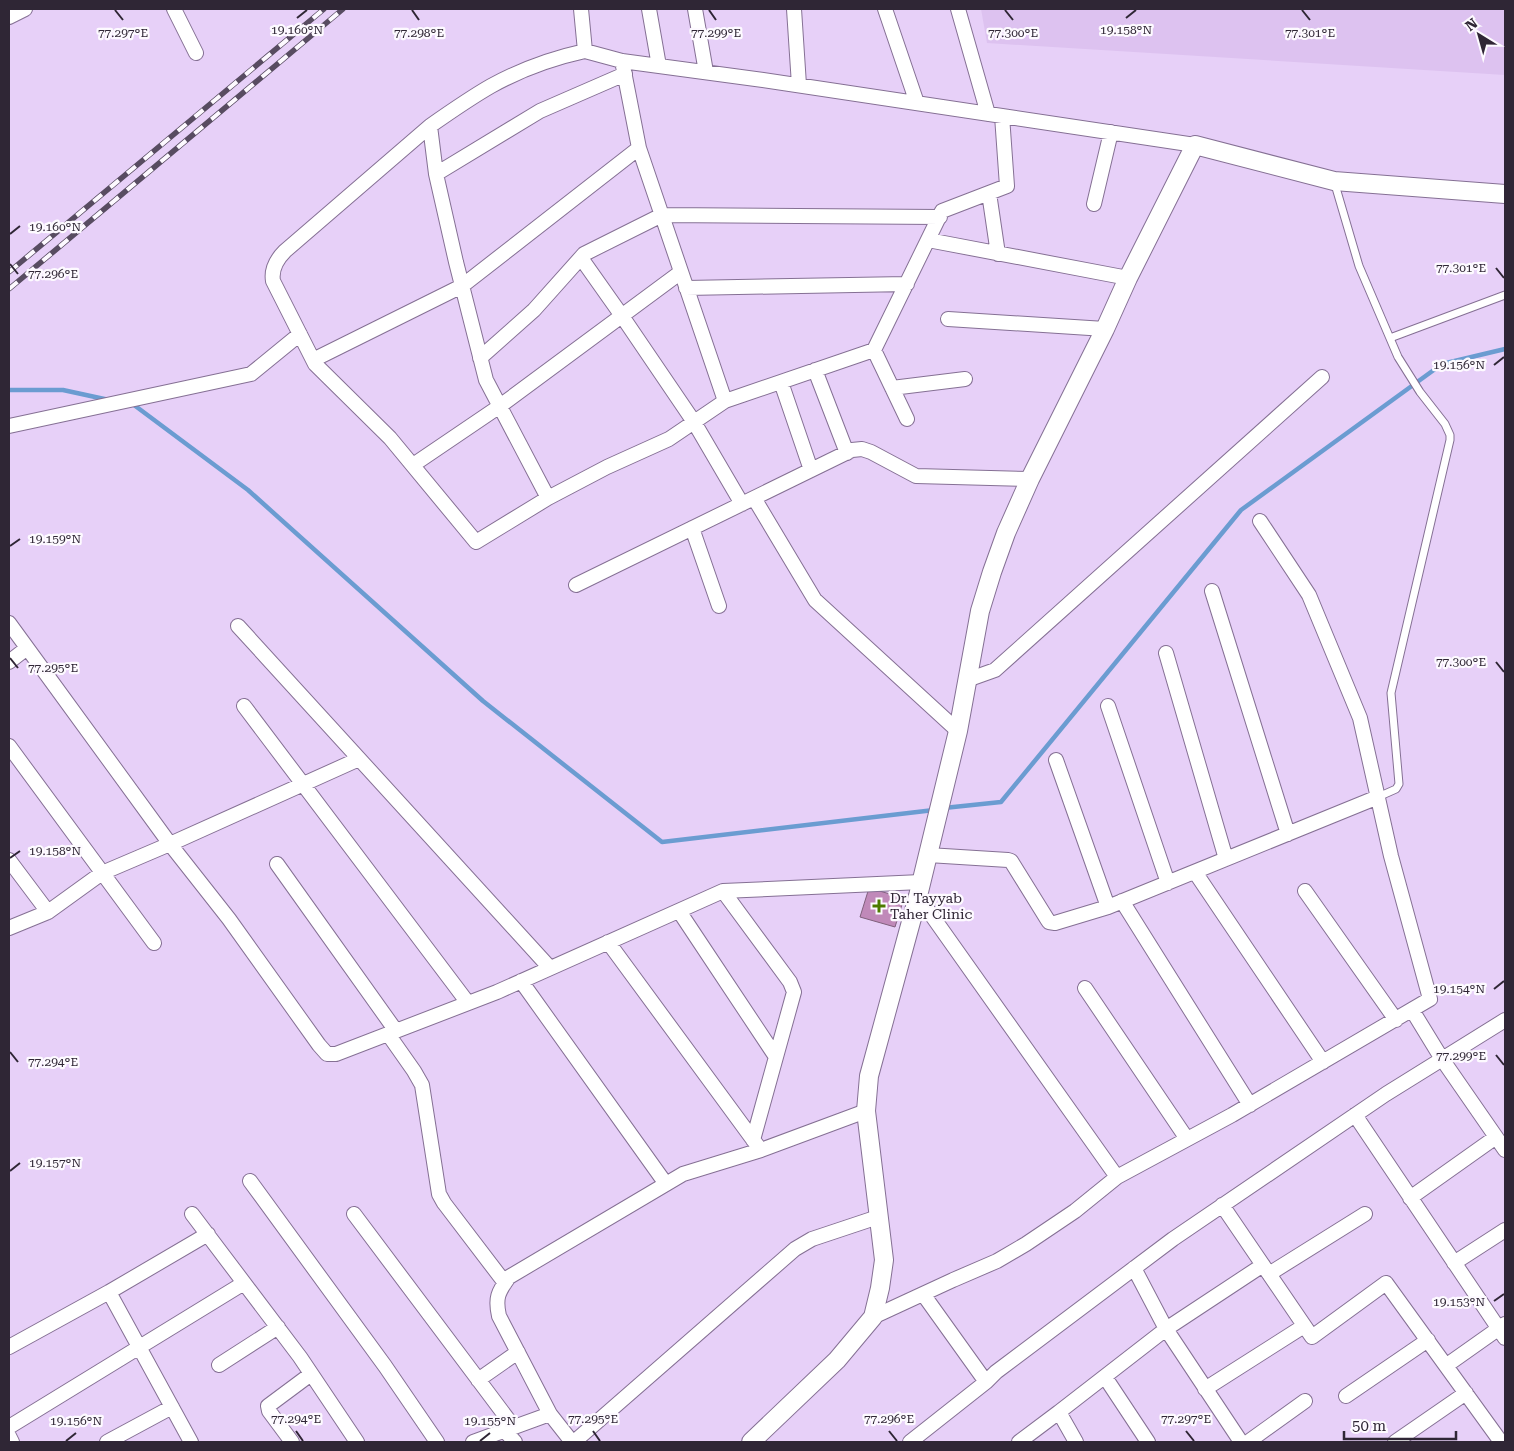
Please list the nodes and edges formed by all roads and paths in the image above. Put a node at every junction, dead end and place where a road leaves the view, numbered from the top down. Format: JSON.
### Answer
{"nodes":[{"id":1,"x":25,"y":9,"type":"edge"},
{"id":2,"x":580,"y":9,"type":"edge"},
{"id":3,"x":648,"y":9,"type":"edge"},
{"id":4,"x":695,"y":9,"type":"edge"},
{"id":5,"x":794,"y":9,"type":"edge"},
{"id":6,"x":885,"y":9,"type":"edge"},
{"id":7,"x":958,"y":9,"type":"edge"},
{"id":8,"x":180,"y":11,"type":"edge"},
{"id":9,"x":9,"y":17,"type":"edge"},
{"id":10,"x":585,"y":51,"type":"junction"},
{"id":11,"x":196,"y":53,"type":"dead end"},
{"id":12,"x":659,"y":66,"type":"junction"},
{"id":13,"x":623,"y":67,"type":"junction"},
{"id":14,"x":706,"y":72,"type":"junction"},
{"id":15,"x":799,"y":85,"type":"junction"},
{"id":16,"x":918,"y":103,"type":"junction"},
{"id":17,"x":988,"y":114,"type":"junction"},
{"id":18,"x":1002,"y":116,"type":"junction"},
{"id":19,"x":430,"y":126,"type":"junction"},
{"id":20,"x":1111,"y":132,"type":"junction"},
{"id":21,"x":1195,"y":145,"type":"junction"},
{"id":22,"x":639,"y":148,"type":"junction"},
{"id":23,"x":436,"y":174,"type":"junction"},
{"id":24,"x":1334,"y":180,"type":"junction"},
{"id":25,"x":989,"y":193,"type":"junction"},
{"id":26,"x":1505,"y":194,"type":"edge"},
{"id":27,"x":1094,"y":204,"type":"dead end"},
{"id":28,"x":662,"y":215,"type":"junction"},
{"id":29,"x":940,"y":216,"type":"junction"},
{"id":30,"x":928,"y":240,"type":"junction"},
{"id":31,"x":998,"y":254,"type":"junction"},
{"id":32,"x":581,"y":258,"type":"junction"},
{"id":33,"x":681,"y":272,"type":"junction"},
{"id":34,"x":1128,"y":278,"type":"junction"},
{"id":35,"x":906,"y":284,"type":"junction"},
{"id":36,"x":462,"y":286,"type":"junction"},
{"id":37,"x":686,"y":288,"type":"junction"},
{"id":38,"x":1505,"y":295,"type":"edge"},
{"id":39,"x":622,"y":316,"type":"junction"},
{"id":40,"x":948,"y":319,"type":"dead end"},
{"id":41,"x":1105,"y":329,"type":"junction"},
{"id":42,"x":300,"y":334,"type":"junction"},
{"id":43,"x":1390,"y":338,"type":"junction"},
{"id":44,"x":874,"y":350,"type":"junction"},
{"id":45,"x":480,"y":358,"type":"junction"},
{"id":46,"x":313,"y":360,"type":"junction"},
{"id":47,"x":814,"y":370,"type":"junction"},
{"id":48,"x":1322,"y":377,"type":"dead end"},
{"id":49,"x":966,"y":379,"type":"dead end"},
{"id":50,"x":781,"y":382,"type":"junction"},
{"id":51,"x":892,"y":388,"type":"junction"},
{"id":52,"x":725,"y":401,"type":"junction"},
{"id":53,"x":500,"y":406,"type":"junction"},
{"id":54,"x":908,"y":419,"type":"dead end"},
{"id":55,"x":694,"y":422,"type":"junction"},
{"id":56,"x":9,"y":426,"type":"edge"},
{"id":57,"x":846,"y":453,"type":"junction"},
{"id":58,"x":412,"y":465,"type":"junction"},
{"id":59,"x":811,"y":470,"type":"junction"},
{"id":60,"x":1030,"y":479,"type":"junction"},
{"id":61,"x":548,"y":498,"type":"junction"},
{"id":62,"x":748,"y":501,"type":"junction"},
{"id":63,"x":1260,"y":522,"type":"dead end"},
{"id":64,"x":692,"y":528,"type":"junction"},
{"id":65,"x":576,"y":585,"type":"dead end"},
{"id":66,"x":1212,"y":591,"type":"dead end"},
{"id":67,"x":719,"y":606,"type":"dead end"},
{"id":68,"x":9,"y":623,"type":"edge"},
{"id":69,"x":238,"y":626,"type":"dead end"},
{"id":70,"x":27,"y":648,"type":"junction"},
{"id":71,"x":1166,"y":653,"type":"dead end"},
{"id":72,"x":9,"y":662,"type":"edge"},
{"id":73,"x":967,"y":680,"type":"junction"},
{"id":74,"x":244,"y":706,"type":"dead end"},
{"id":75,"x":1108,"y":706,"type":"dead end"},
{"id":76,"x":958,"y":731,"type":"junction"},
{"id":77,"x":9,"y":746,"type":"edge"},
{"id":78,"x":359,"y":759,"type":"junction"},
{"id":79,"x":1056,"y":760,"type":"dead end"},
{"id":80,"x":302,"y":784,"type":"junction"},
{"id":81,"x":1378,"y":797,"type":"junction"},
{"id":82,"x":1288,"y":834,"type":"junction"},
{"id":83,"x":170,"y":844,"type":"junction"},
{"id":84,"x":928,"y":855,"type":"junction"},
{"id":85,"x":1226,"y":859,"type":"junction"},
{"id":86,"x":9,"y":860,"type":"edge"},
{"id":87,"x":277,"y":864,"type":"dead end"},
{"id":88,"x":1195,"y":872,"type":"junction"},
{"id":89,"x":102,"y":873,"type":"junction"},
{"id":90,"x":1168,"y":883,"type":"junction"},
{"id":91,"x":919,"y":889,"type":"junction"},
{"id":92,"x":723,"y":891,"type":"junction"},
{"id":93,"x":1305,"y":891,"type":"dead end"},
{"id":94,"x":1122,"y":901,"type":"junction"},
{"id":95,"x":1108,"y":907,"type":"junction"},
{"id":96,"x":679,"y":911,"type":"junction"},
{"id":97,"x":48,"y":912,"type":"junction"},
{"id":98,"x":9,"y":928,"type":"edge"},
{"id":99,"x":608,"y":942,"type":"junction"},
{"id":100,"x":154,"y":943,"type":"dead end"},
{"id":101,"x":550,"y":968,"type":"junction"},
{"id":102,"x":521,"y":981,"type":"junction"},
{"id":103,"x":1085,"y":988,"type":"dead end"},
{"id":104,"x":468,"y":1003,"type":"junction"},
{"id":105,"x":1412,"y":1010,"type":"junction"},
{"id":106,"x":1396,"y":1020,"type":"junction"},
{"id":107,"x":1503,"y":1025,"type":"edge"},
{"id":108,"x":392,"y":1033,"type":"junction"},
{"id":109,"x":776,"y":1057,"type":"junction"},
{"id":110,"x":1442,"y":1059,"type":"junction"},
{"id":111,"x":1323,"y":1062,"type":"junction"},
{"id":112,"x":1250,"y":1105,"type":"junction"},
{"id":113,"x":866,"y":1110,"type":"junction"},
{"id":114,"x":1355,"y":1115,"type":"junction"},
{"id":115,"x":1496,"y":1137,"type":"junction"},
{"id":116,"x":1188,"y":1139,"type":"junction"},
{"id":117,"x":757,"y":1145,"type":"junction"},
{"id":118,"x":1505,"y":1150,"type":"edge"},
{"id":119,"x":1117,"y":1177,"type":"junction"},
{"id":120,"x":250,"y":1181,"type":"dead end"},
{"id":121,"x":666,"y":1184,"type":"junction"},
{"id":122,"x":1410,"y":1198,"type":"junction"},
{"id":123,"x":1222,"y":1205,"type":"junction"},
{"id":124,"x":192,"y":1214,"type":"dead end"},
{"id":125,"x":354,"y":1214,"type":"dead end"},
{"id":126,"x":1365,"y":1214,"type":"dead end"},
{"id":127,"x":878,"y":1217,"type":"junction"},
{"id":128,"x":1505,"y":1230,"type":"edge"},
{"id":129,"x":208,"y":1234,"type":"junction"},
{"id":130,"x":1454,"y":1263,"type":"junction"},
{"id":131,"x":1134,"y":1268,"type":"junction"},
{"id":132,"x":1266,"y":1270,"type":"junction"},
{"id":133,"x":244,"y":1283,"type":"junction"},
{"id":134,"x":505,"y":1283,"type":"junction"},
{"id":135,"x":109,"y":1292,"type":"junction"},
{"id":136,"x":923,"y":1294,"type":"junction"},
{"id":137,"x":873,"y":1317,"type":"junction"},
{"id":138,"x":1304,"y":1326,"type":"junction"},
{"id":139,"x":278,"y":1328,"type":"junction"},
{"id":140,"x":1166,"y":1329,"type":"junction"},
{"id":141,"x":1503,"y":1330,"type":"edge"},
{"id":142,"x":1428,"y":1340,"type":"junction"},
{"id":143,"x":9,"y":1347,"type":"edge"},
{"id":144,"x":139,"y":1348,"type":"junction"},
{"id":145,"x":518,"y":1352,"type":"junction"},
{"id":146,"x":219,"y":1365,"type":"dead end"},
{"id":147,"x":1447,"y":1365,"type":"junction"},
{"id":148,"x":311,"y":1374,"type":"junction"},
{"id":149,"x":1105,"y":1377,"type":"junction"},
{"id":150,"x":478,"y":1380,"type":"junction"},
{"id":151,"x":986,"y":1382,"type":"junction"},
{"id":152,"x":1205,"y":1389,"type":"junction"},
{"id":153,"x":1466,"y":1393,"type":"junction"},
{"id":154,"x":1346,"y":1396,"type":"dead end"},
{"id":155,"x":1306,"y":1400,"type":"dead end"},
{"id":156,"x":172,"y":1407,"type":"junction"},
{"id":157,"x":1059,"y":1412,"type":"junction"},
{"id":158,"x":550,"y":1414,"type":"junction"},
{"id":159,"x":9,"y":1427,"type":"edge"},
{"id":160,"x":509,"y":1428,"type":"junction"},
{"id":161,"x":9,"y":1436,"type":"edge"},
{"id":162,"x":12,"y":1442,"type":"edge"},
{"id":163,"x":107,"y":1442,"type":"edge"},
{"id":164,"x":191,"y":1442,"type":"edge"},
{"id":165,"x":292,"y":1442,"type":"edge"},
{"id":166,"x":357,"y":1442,"type":"edge"},
{"id":167,"x":437,"y":1442,"type":"edge"},
{"id":168,"x":473,"y":1442,"type":"edge"},
{"id":169,"x":515,"y":1442,"type":"edge"},
{"id":170,"x":573,"y":1442,"type":"edge"},
{"id":171,"x":751,"y":1442,"type":"edge"},
{"id":172,"x":910,"y":1442,"type":"edge"},
{"id":173,"x":1019,"y":1442,"type":"edge"},
{"id":174,"x":1076,"y":1442,"type":"edge"},
{"id":175,"x":1148,"y":1442,"type":"edge"},
{"id":176,"x":1241,"y":1442,"type":"edge"},
{"id":177,"x":1248,"y":1442,"type":"edge"},
{"id":178,"x":1395,"y":1442,"type":"edge"},
{"id":179,"x":1501,"y":1442,"type":"edge"}],
"edges":[{"from":1,"to":9,"type":"street"},
{"from":2,"to":10,"type":"street"},
{"from":3,"to":12,"type":"street"},
{"from":4,"to":14,"type":"street"},
{"from":5,"to":15,"type":"street"},
{"from":6,"to":16,"type":"street"},
{"from":7,"to":17,"type":"street"},
{"from":8,"to":11,"type":"street"},
{"from":10,"to":13,"type":"street"},
{"from":10,"to":19,"type":"street"},
{"from":12,"to":13,"type":"street"},
{"from":12,"to":14,"type":"street"},
{"from":13,"to":22,"type":"street"},
{"from":13,"to":23,"type":"street"},
{"from":14,"to":15,"type":"street"},
{"from":15,"to":16,"type":"street"},
{"from":16,"to":17,"type":"street"},
{"from":17,"to":18,"type":"street"},
{"from":18,"to":20,"type":"street"},
{"from":18,"to":25,"type":"street"},
{"from":19,"to":23,"type":"street"},
{"from":19,"to":42,"type":"street"},
{"from":20,"to":21,"type":"street"},
{"from":20,"to":27,"type":"street"},
{"from":21,"to":24,"type":"street"},
{"from":21,"to":34,"type":"street"},
{"from":22,"to":28,"type":"street"},
{"from":22,"to":36,"type":"street"},
{"from":23,"to":36,"type":"street"},
{"from":24,"to":26,"type":"street"},
{"from":24,"to":43,"type":"lane"},
{"from":25,"to":29,"type":"street"},
{"from":25,"to":31,"type":"street"},
{"from":28,"to":29,"type":"street"},
{"from":28,"to":32,"type":"street"},
{"from":28,"to":33,"type":"street"},
{"from":29,"to":30,"type":"street"},
{"from":30,"to":31,"type":"street"},
{"from":30,"to":35,"type":"street"},
{"from":31,"to":34,"type":"street"},
{"from":32,"to":39,"type":"street"},
{"from":32,"to":45,"type":"street"},
{"from":33,"to":37,"type":"street"},
{"from":33,"to":39,"type":"street"},
{"from":34,"to":41,"type":"street"},
{"from":35,"to":37,"type":"street"},
{"from":35,"to":44,"type":"street"},
{"from":36,"to":45,"type":"street"},
{"from":36,"to":46,"type":"street"},
{"from":37,"to":52,"type":"street"},
{"from":38,"to":43,"type":"lane"},
{"from":39,"to":53,"type":"street"},
{"from":39,"to":55,"type":"street"},
{"from":40,"to":41,"type":"street"},
{"from":41,"to":60,"type":"street"},
{"from":42,"to":46,"type":"street"},
{"from":42,"to":56,"type":"street"},
{"from":43,"to":81,"type":"lane"},
{"from":44,"to":47,"type":"street"},
{"from":44,"to":51,"type":"street"},
{"from":45,"to":53,"type":"street"},
{"from":46,"to":58,"type":"street"},
{"from":47,"to":50,"type":"street"},
{"from":47,"to":57,"type":"street"},
{"from":48,"to":73,"type":"street"},
{"from":49,"to":51,"type":"street"},
{"from":50,"to":52,"type":"street"},
{"from":50,"to":59,"type":"street"},
{"from":51,"to":54,"type":"street"},
{"from":52,"to":55,"type":"street"},
{"from":53,"to":58,"type":"street"},
{"from":53,"to":61,"type":"street"},
{"from":55,"to":61,"type":"street"},
{"from":55,"to":62,"type":"street"},
{"from":57,"to":59,"type":"street"},
{"from":57,"to":60,"type":"street"},
{"from":58,"to":61,"type":"street"},
{"from":59,"to":62,"type":"street"},
{"from":60,"to":73,"type":"street"},
{"from":62,"to":64,"type":"street"},
{"from":62,"to":76,"type":"street"},
{"from":63,"to":81,"type":"street"},
{"from":64,"to":65,"type":"street"},
{"from":64,"to":67,"type":"street"},
{"from":66,"to":82,"type":"street"},
{"from":68,"to":70,"type":"street"},
{"from":69,"to":78,"type":"street"},
{"from":70,"to":72,"type":"street"},
{"from":70,"to":83,"type":"street"},
{"from":71,"to":85,"type":"street"},
{"from":73,"to":76,"type":"street"},
{"from":74,"to":80,"type":"street"},
{"from":75,"to":90,"type":"street"},
{"from":76,"to":84,"type":"street"},
{"from":77,"to":89,"type":"street"},
{"from":78,"to":80,"type":"street"},
{"from":78,"to":101,"type":"street"},
{"from":79,"to":95,"type":"street"},
{"from":80,"to":83,"type":"street"},
{"from":80,"to":104,"type":"street"},
{"from":81,"to":82,"type":"street"},
{"from":81,"to":105,"type":"street"},
{"from":82,"to":85,"type":"street"},
{"from":83,"to":89,"type":"street"},
{"from":83,"to":108,"type":"street"},
{"from":84,"to":91,"type":"street"},
{"from":84,"to":95,"type":"street"},
{"from":85,"to":88,"type":"street"},
{"from":86,"to":97,"type":"street"},
{"from":87,"to":108,"type":"street"},
{"from":88,"to":90,"type":"street"},
{"from":88,"to":111,"type":"street"},
{"from":89,"to":97,"type":"street"},
{"from":89,"to":100,"type":"street"},
{"from":90,"to":94,"type":"street"},
{"from":91,"to":92,"type":"street"},
{"from":91,"to":113,"type":"street"},
{"from":91,"to":119,"type":"street"},
{"from":92,"to":96,"type":"street"},
{"from":92,"to":109,"type":"street"},
{"from":93,"to":106,"type":"street"},
{"from":94,"to":95,"type":"street"},
{"from":94,"to":112,"type":"street"},
{"from":96,"to":99,"type":"street"},
{"from":96,"to":109,"type":"street"},
{"from":97,"to":98,"type":"street"},
{"from":99,"to":101,"type":"street"},
{"from":99,"to":117,"type":"street"},
{"from":101,"to":102,"type":"street"},
{"from":102,"to":104,"type":"street"},
{"from":102,"to":121,"type":"street"},
{"from":103,"to":116,"type":"street"},
{"from":104,"to":108,"type":"street"},
{"from":105,"to":106,"type":"street"},
{"from":105,"to":110,"type":"street"},
{"from":106,"to":111,"type":"street"},
{"from":107,"to":110,"type":"street"},
{"from":108,"to":134,"type":"street"},
{"from":109,"to":117,"type":"street"},
{"from":110,"to":114,"type":"street"},
{"from":110,"to":115,"type":"street"},
{"from":111,"to":112,"type":"street"},
{"from":112,"to":116,"type":"street"},
{"from":113,"to":117,"type":"street"},
{"from":113,"to":127,"type":"street"},
{"from":114,"to":122,"type":"street"},
{"from":114,"to":123,"type":"street"},
{"from":115,"to":118,"type":"street"},
{"from":115,"to":122,"type":"street"},
{"from":116,"to":119,"type":"street"},
{"from":117,"to":121,"type":"street"},
{"from":119,"to":136,"type":"street"},
{"from":120,"to":167,"type":"street"},
{"from":121,"to":134,"type":"street"},
{"from":122,"to":130,"type":"street"},
{"from":123,"to":131,"type":"street"},
{"from":123,"to":132,"type":"street"},
{"from":124,"to":129,"type":"street"},
{"from":125,"to":150,"type":"street"},
{"from":126,"to":132,"type":"street"},
{"from":127,"to":137,"type":"street"},
{"from":127,"to":170,"type":"street"},
{"from":128,"to":130,"type":"street"},
{"from":129,"to":133,"type":"street"},
{"from":129,"to":135,"type":"street"},
{"from":130,"to":141,"type":"street"},
{"from":131,"to":140,"type":"street"},
{"from":131,"to":151,"type":"street"},
{"from":132,"to":138,"type":"street"},
{"from":132,"to":140,"type":"street"},
{"from":133,"to":139,"type":"street"},
{"from":133,"to":144,"type":"street"},
{"from":134,"to":145,"type":"street"},
{"from":135,"to":143,"type":"street"},
{"from":135,"to":144,"type":"street"},
{"from":136,"to":137,"type":"street"},
{"from":136,"to":151,"type":"street"},
{"from":137,"to":171,"type":"street"},
{"from":138,"to":142,"type":"street"},
{"from":138,"to":152,"type":"street"},
{"from":139,"to":146,"type":"street"},
{"from":139,"to":148,"type":"street"},
{"from":140,"to":149,"type":"street"},
{"from":140,"to":152,"type":"street"},
{"from":141,"to":147,"type":"street"},
{"from":142,"to":147,"type":"street"},
{"from":142,"to":154,"type":"street"},
{"from":144,"to":156,"type":"street"},
{"from":144,"to":159,"type":"street"},
{"from":145,"to":150,"type":"street"},
{"from":145,"to":158,"type":"street"},
{"from":147,"to":153,"type":"street"},
{"from":148,"to":165,"type":"street"},
{"from":148,"to":166,"type":"street"},
{"from":149,"to":157,"type":"street"},
{"from":149,"to":175,"type":"street"},
{"from":150,"to":160,"type":"street"},
{"from":151,"to":172,"type":"street"},
{"from":152,"to":176,"type":"street"},
{"from":153,"to":178,"type":"street"},
{"from":153,"to":179,"type":"street"},
{"from":155,"to":177,"type":"street"},
{"from":156,"to":163,"type":"street"},
{"from":156,"to":164,"type":"street"},
{"from":157,"to":173,"type":"street"},
{"from":157,"to":174,"type":"street"},
{"from":158,"to":160,"type":"street"},
{"from":158,"to":170,"type":"street"},
{"from":160,"to":168,"type":"street"},
{"from":160,"to":169,"type":"street"},
{"from":161,"to":162,"type":"street"}]}
